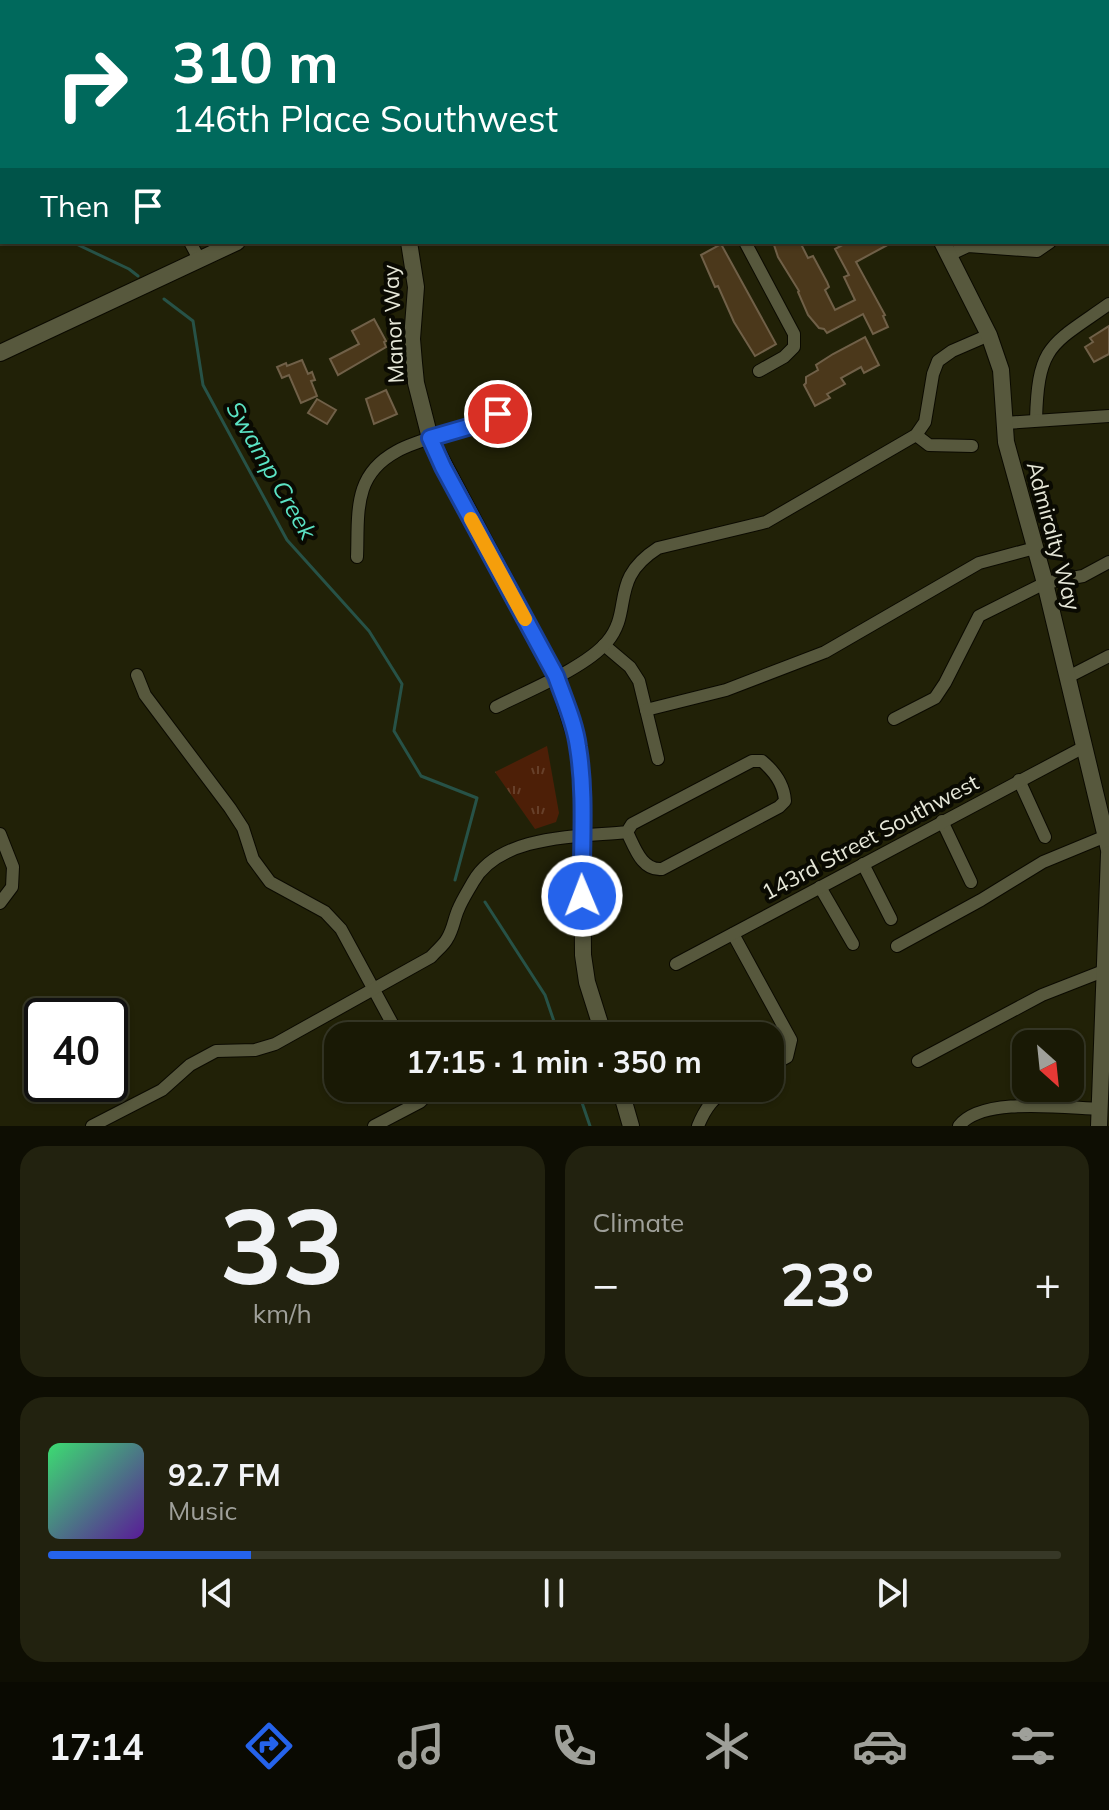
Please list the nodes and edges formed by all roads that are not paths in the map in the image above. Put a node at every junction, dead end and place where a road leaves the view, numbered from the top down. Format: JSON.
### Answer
{"nodes":[{"id":1,"x":191,"y":244,"type":"edge"},
{"id":2,"x":233,"y":244,"type":"edge"},
{"id":3,"x":409,"y":244,"type":"edge"},
{"id":4,"x":746,"y":244,"type":"edge"},
{"id":5,"x":1047,"y":244,"type":"edge"},
{"id":6,"x":945,"y":249,"type":"edge"},
{"id":7,"x":199,"y":259,"type":"junction"},
{"id":8,"x":1109,"y":304,"type":"edge"},
{"id":9,"x":989,"y":335,"type":"junction"},
{"id":10,"x":0,"y":353,"type":"edge"},
{"id":11,"x":759,"y":371,"type":"dead end"},
{"id":12,"x":498,"y":414,"type":"dead end"},
{"id":13,"x":1109,"y":416,"type":"edge"},
{"id":14,"x":1036,"y":420,"type":"junction"},
{"id":15,"x":1005,"y":423,"type":"junction"},
{"id":16,"x":916,"y":435,"type":"junction"},
{"id":17,"x":430,"y":438,"type":"junction"},
{"id":18,"x":972,"y":446,"type":"dead end"},
{"id":19,"x":1035,"y":548,"type":"junction"},
{"id":20,"x":357,"y":557,"type":"dead end"},
{"id":21,"x":1109,"y":562,"type":"edge"},
{"id":22,"x":1045,"y":583,"type":"junction"},
{"id":23,"x":604,"y":645,"type":"junction"},
{"id":24,"x":1109,"y":656,"type":"edge"},
{"id":25,"x":137,"y":675,"type":"dead end"},
{"id":26,"x":556,"y":676,"type":"junction"},
{"id":27,"x":1068,"y":677,"type":"junction"},
{"id":28,"x":496,"y":707,"type":"dead end"},
{"id":29,"x":646,"y":710,"type":"junction"},
{"id":30,"x":894,"y":719,"type":"dead end"},
{"id":31,"x":1084,"y":747,"type":"junction"},
{"id":32,"x":658,"y":759,"type":"dead end"},
{"id":33,"x":1019,"y":780,"type":"junction"},
{"id":34,"x":1105,"y":809,"type":"edge"},
{"id":35,"x":942,"y":821,"type":"junction"},
{"id":36,"x":627,"y":832,"type":"junction"},
{"id":37,"x":0,"y":834,"type":"edge"},
{"id":38,"x":581,"y":837,"type":"junction"},
{"id":39,"x":1045,"y":837,"type":"dead end"},
{"id":40,"x":1108,"y":847,"type":"edge"},
{"id":41,"x":863,"y":864,"type":"junction"},
{"id":42,"x":971,"y":882,"type":"dead end"},
{"id":43,"x":820,"y":887,"type":"junction"},
{"id":44,"x":0,"y":903,"type":"edge"},
{"id":45,"x":891,"y":919,"type":"dead end"},
{"id":46,"x":733,"y":934,"type":"junction"},
{"id":47,"x":853,"y":944,"type":"dead end"},
{"id":48,"x":897,"y":946,"type":"dead end"},
{"id":49,"x":676,"y":964,"type":"dead end"},
{"id":50,"x":1106,"y":970,"type":"junction"},
{"id":51,"x":374,"y":990,"type":"junction"},
{"id":52,"x":391,"y":1022,"type":"edge"},
{"id":53,"x":600,"y":1022,"type":"edge"},
{"id":54,"x":781,"y":1022,"type":"edge"},
{"id":55,"x":784,"y":1027,"type":"edge"},
{"id":56,"x":784,"y":1059,"type":"edge"},
{"id":57,"x":918,"y":1061,"type":"dead end"},
{"id":58,"x":420,"y":1102,"type":"edge"},
{"id":59,"x":624,"y":1102,"type":"edge"},
{"id":60,"x":711,"y":1102,"type":"edge"},
{"id":61,"x":1101,"y":1109,"type":"junction"},
{"id":62,"x":92,"y":1126,"type":"edge"},
{"id":63,"x":374,"y":1126,"type":"edge"},
{"id":64,"x":631,"y":1126,"type":"edge"},
{"id":65,"x":698,"y":1126,"type":"edge"},
{"id":66,"x":959,"y":1126,"type":"edge"},
{"id":67,"x":1099,"y":1126,"type":"edge"}],
"edges":[{"from":1,"to":7,"type":"street"},
{"from":2,"to":7,"type":"street"},
{"from":3,"to":17,"type":"street","name":"Manor Way"},
{"from":4,"to":11,"type":"street"},
{"from":5,"to":6,"type":"street"},
{"from":6,"to":9,"type":"street","name":"Admiralty Way"},
{"from":7,"to":10,"type":"street"},
{"from":8,"to":14,"type":"street"},
{"from":9,"to":15,"type":"street","name":"Admiralty Way"},
{"from":9,"to":16,"type":"street"},
{"from":12,"to":17,"type":"street"},
{"from":13,"to":14,"type":"street"},
{"from":14,"to":15,"type":"street"},
{"from":15,"to":19,"type":"street","name":"Admiralty Way"},
{"from":16,"to":18,"type":"street"},
{"from":16,"to":23,"type":"street"},
{"from":17,"to":20,"type":"street"},
{"from":17,"to":26,"type":"street","name":"Manor Way"},
{"from":19,"to":22,"type":"street","name":"Admiralty Way"},
{"from":19,"to":29,"type":"street"},
{"from":21,"to":22,"type":"street"},
{"from":22,"to":27,"type":"street","name":"Admiralty Way"},
{"from":22,"to":30,"type":"street"},
{"from":23,"to":26,"type":"street"},
{"from":23,"to":29,"type":"street"},
{"from":24,"to":27,"type":"street"},
{"from":25,"to":51,"type":"street"},
{"from":26,"to":28,"type":"street"},
{"from":26,"to":38,"type":"street","name":"Manor Way"},
{"from":27,"to":31,"type":"street","name":"Admiralty Way"},
{"from":29,"to":32,"type":"street"},
{"from":31,"to":33,"type":"street","name":"143rd Street Southwest"},
{"from":31,"to":34,"type":"street","name":"Admiralty Way"},
{"from":33,"to":35,"type":"street","name":"143rd Street Southwest"},
{"from":33,"to":39,"type":"street"},
{"from":34,"to":40,"type":"street","name":"Admiralty Way"},
{"from":35,"to":41,"type":"street","name":"143rd Street Southwest"},
{"from":35,"to":42,"type":"street"},
{"from":36,"to":36,"type":"street"},
{"from":36,"to":38,"type":"street"},
{"from":37,"to":44,"type":"street"},
{"from":38,"to":51,"type":"street"},
{"from":38,"to":53,"type":"street","name":"Manor Way"},
{"from":40,"to":48,"type":"street"},
{"from":40,"to":50,"type":"street","name":"Admiralty Way"},
{"from":41,"to":43,"type":"street","name":"143rd Street Southwest"},
{"from":41,"to":45,"type":"street"},
{"from":43,"to":46,"type":"street","name":"143rd Street Southwest"},
{"from":43,"to":47,"type":"street"},
{"from":46,"to":49,"type":"street","name":"143rd Street Southwest"},
{"from":46,"to":54,"type":"street"},
{"from":50,"to":57,"type":"street"},
{"from":50,"to":61,"type":"street","name":"Admiralty Way"},
{"from":51,"to":52,"type":"street"},
{"from":51,"to":62,"type":"street"},
{"from":55,"to":56,"type":"street"},
{"from":58,"to":63,"type":"street"},
{"from":59,"to":64,"type":"street"},
{"from":60,"to":65,"type":"street"},
{"from":61,"to":66,"type":"street"},
{"from":61,"to":67,"type":"street","name":"Admiralty Way"}]}
